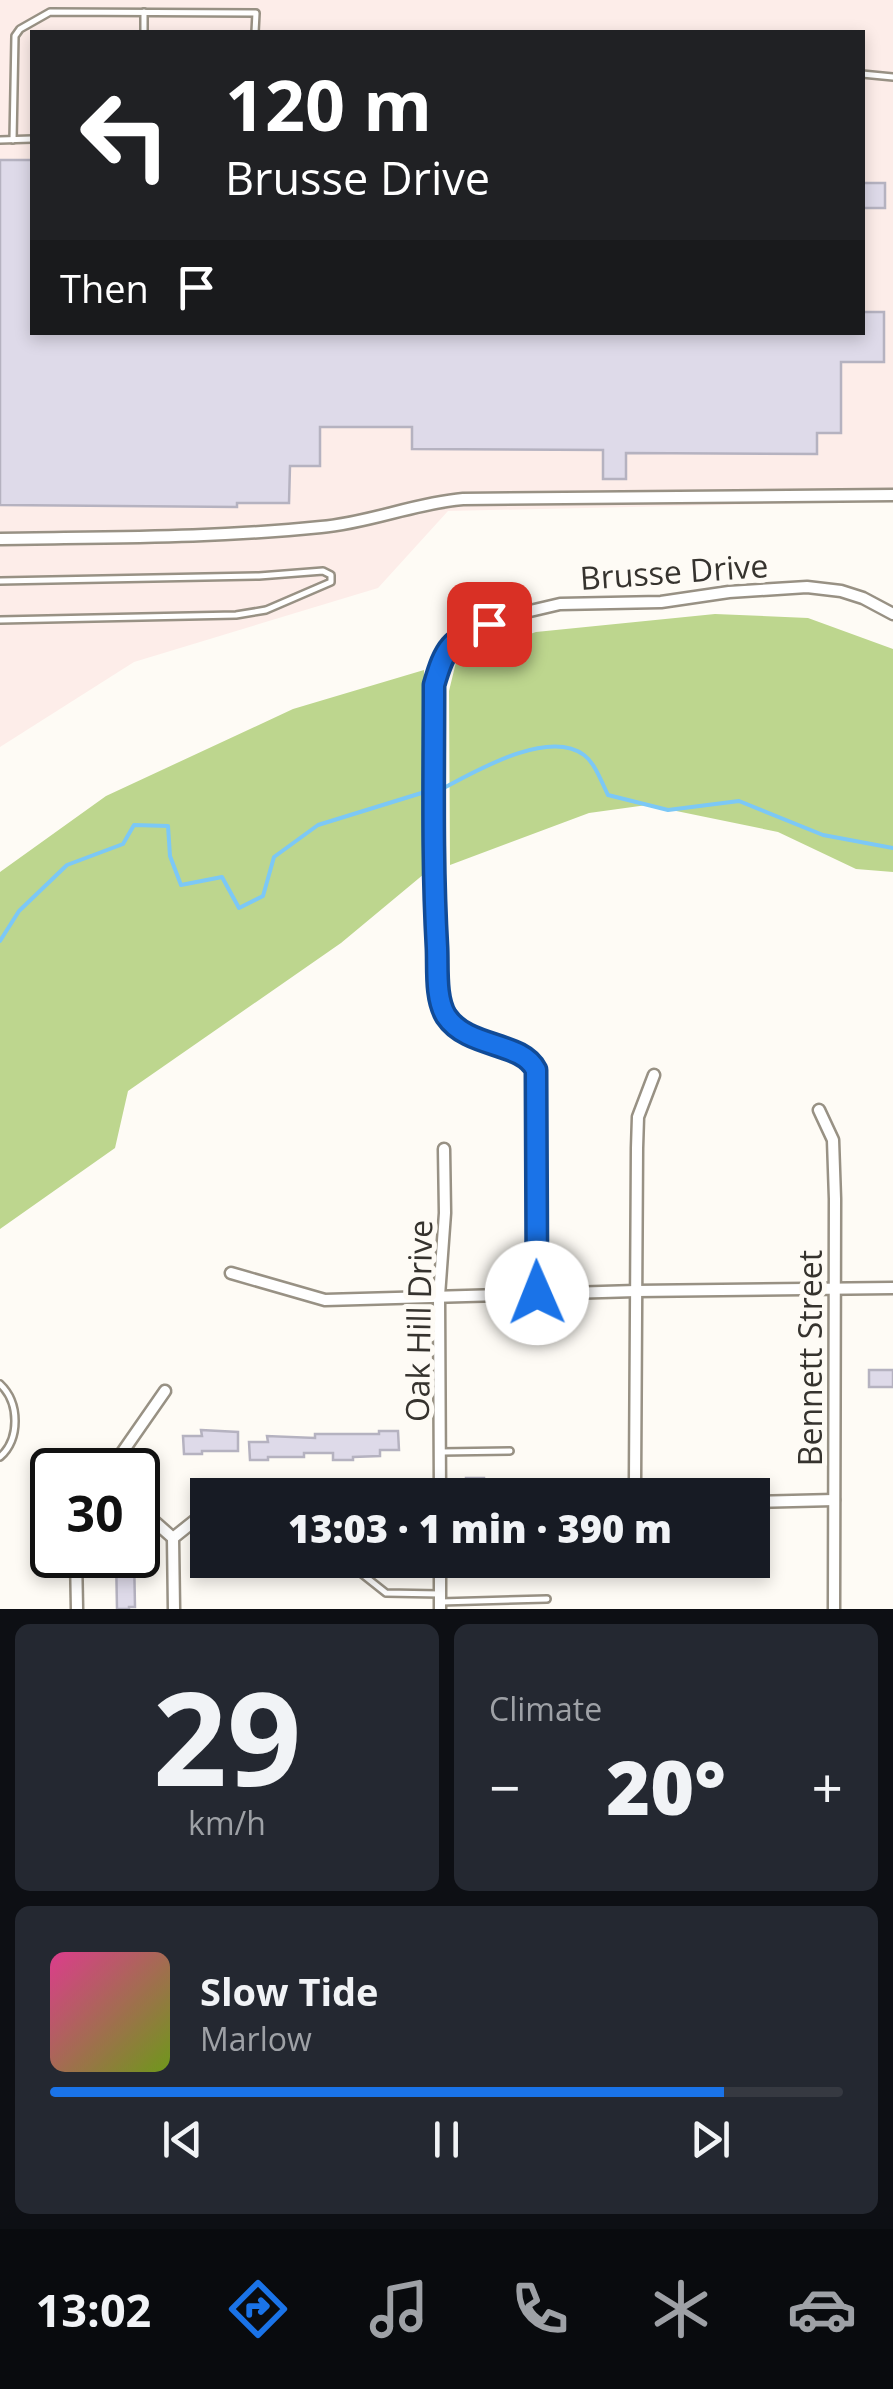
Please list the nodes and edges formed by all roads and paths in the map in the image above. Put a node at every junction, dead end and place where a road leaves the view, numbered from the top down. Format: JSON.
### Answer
{"nodes":[{"id":1,"x":144,"y":12,"type":"junction"},
{"id":2,"x":144,"y":30,"type":"edge"},
{"id":3,"x":256,"y":30,"type":"edge"},
{"id":4,"x":865,"y":74,"type":"edge"},
{"id":5,"x":893,"y":77,"type":"edge"},
{"id":6,"x":0,"y":140,"type":"edge"},
{"id":7,"x":13,"y":140,"type":"junction"},
{"id":8,"x":30,"y":140,"type":"edge"},
{"id":9,"x":893,"y":495,"type":"edge"},
{"id":10,"x":0,"y":539,"type":"edge"},
{"id":11,"x":0,"y":581,"type":"edge"},
{"id":12,"x":893,"y":614,"type":"edge"},
{"id":13,"x":0,"y":620,"type":"edge"},
{"id":14,"x":654,"y":1075,"type":"dead end"},
{"id":15,"x":819,"y":1110,"type":"dead end"},
{"id":16,"x":444,"y":1149,"type":"dead end"},
{"id":17,"x":231,"y":1273,"type":"dead end"},
{"id":18,"x":893,"y":1288,"type":"edge"},
{"id":19,"x":834,"y":1289,"type":"junction"},
{"id":20,"x":636,"y":1291,"type":"junction"},
{"id":21,"x":537,"y":1293,"type":"junction"},
{"id":22,"x":439,"y":1296,"type":"junction"},
{"id":23,"x":0,"y":1384,"type":"edge"},
{"id":24,"x":166,"y":1390,"type":"dead end"},
{"id":25,"x":125,"y":1448,"type":"edge"},
{"id":26,"x":510,"y":1451,"type":"dead end"},
{"id":27,"x":440,"y":1452,"type":"junction"},
{"id":28,"x":0,"y":1457,"type":"edge"},
{"id":29,"x":440,"y":1478,"type":"edge"},
{"id":30,"x":636,"y":1478,"type":"edge"},
{"id":31,"x":834,"y":1500,"type":"junction"},
{"id":32,"x":770,"y":1502,"type":"edge"},
{"id":33,"x":190,"y":1524,"type":"edge"},
{"id":34,"x":160,"y":1527,"type":"edge"},
{"id":35,"x":173,"y":1538,"type":"junction"},
{"id":36,"x":76,"y":1578,"type":"edge"},
{"id":37,"x":367,"y":1578,"type":"edge"},
{"id":38,"x":547,"y":1599,"type":"dead end"},
{"id":39,"x":440,"y":1602,"type":"edge"},
{"id":40,"x":77,"y":1609,"type":"edge"},
{"id":41,"x":174,"y":1609,"type":"edge"},
{"id":42,"x":834,"y":1609,"type":"edge"}],
"edges":[{"from":1,"to":2,"type":"lane"},
{"from":1,"to":3,"type":"lane"},
{"from":1,"to":7,"type":"lane"},
{"from":4,"to":5,"type":"lane"},
{"from":6,"to":7,"type":"lane"},
{"from":7,"to":8,"type":"lane"},
{"from":9,"to":10,"type":"street"},
{"from":11,"to":13,"type":"lane"},
{"from":12,"to":21,"type":"street","name":"Brusse Drive"},
{"from":14,"to":20,"type":"street"},
{"from":15,"to":19,"type":"street","name":"Bennett Street"},
{"from":16,"to":22,"type":"street","name":"Oak Hill Drive"},
{"from":17,"to":22,"type":"street"},
{"from":18,"to":19,"type":"street"},
{"from":19,"to":20,"type":"street"},
{"from":19,"to":31,"type":"street","name":"Bennett Street"},
{"from":20,"to":21,"type":"street"},
{"from":20,"to":30,"type":"street"},
{"from":21,"to":22,"type":"street"},
{"from":22,"to":27,"type":"street","name":"Oak Hill Drive"},
{"from":23,"to":28,"type":"lane"},
{"from":24,"to":25,"type":"street"},
{"from":26,"to":27,"type":"lane"},
{"from":27,"to":29,"type":"street","name":"Oak Hill Drive"},
{"from":31,"to":32,"type":"street"},
{"from":31,"to":42,"type":"street","name":"Bennett Street"},
{"from":33,"to":35,"type":"street"},
{"from":34,"to":35,"type":"street"},
{"from":35,"to":41,"type":"street"},
{"from":36,"to":40,"type":"street"},
{"from":37,"to":39,"type":"lane"},
{"from":38,"to":39,"type":"lane"}]}
